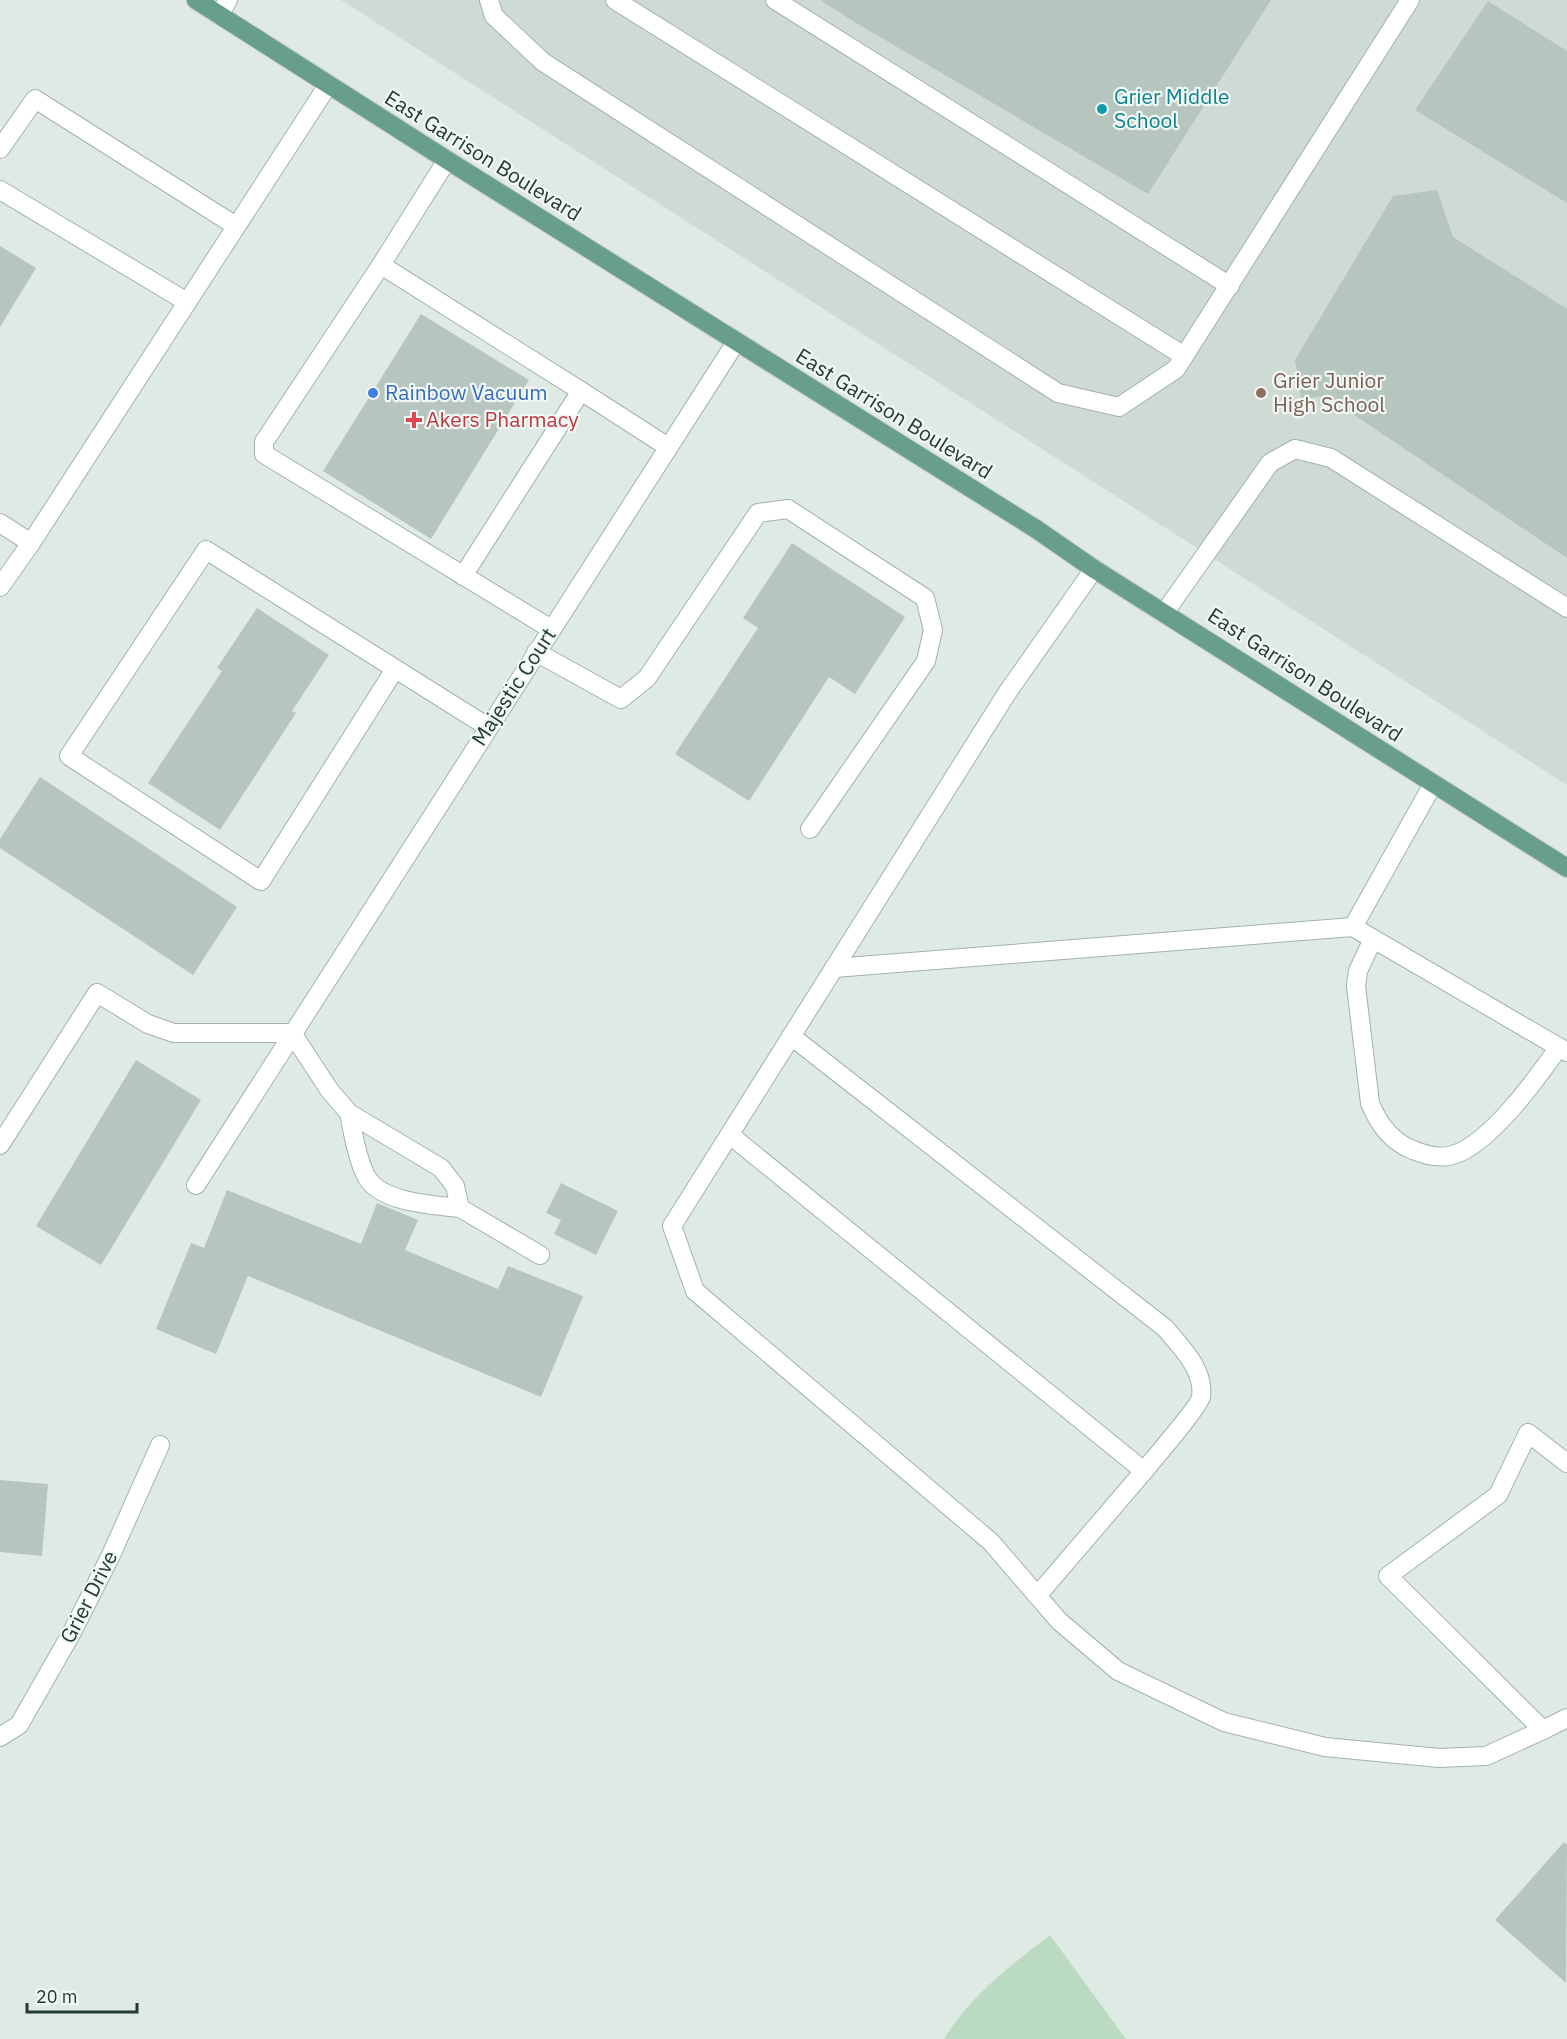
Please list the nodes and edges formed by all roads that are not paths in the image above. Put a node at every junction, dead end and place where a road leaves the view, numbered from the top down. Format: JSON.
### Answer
{"nodes":[{"id":1,"x":196,"y":0,"type":"edge"},
{"id":2,"x":489,"y":0,"type":"edge"},
{"id":3,"x":615,"y":0,"type":"edge"},
{"id":4,"x":775,"y":0,"type":"edge"},
{"id":5,"x":1410,"y":0,"type":"edge"},
{"id":6,"x":224,"y":7,"type":"edge"},
{"id":7,"x":328,"y":85,"type":"junction"},
{"id":8,"x":0,"y":150,"type":"edge"},
{"id":9,"x":447,"y":160,"type":"junction"},
{"id":10,"x":0,"y":190,"type":"edge"},
{"id":11,"x":236,"y":226,"type":"junction"},
{"id":12,"x":381,"y":265,"type":"junction"},
{"id":13,"x":1230,"y":286,"type":"junction"},
{"id":14,"x":187,"y":302,"type":"junction"},
{"id":15,"x":736,"y":342,"type":"junction"},
{"id":16,"x":1184,"y":356,"type":"junction"},
{"id":17,"x":581,"y":391,"type":"junction"},
{"id":18,"x":668,"y":447,"type":"junction"},
{"id":19,"x":0,"y":523,"type":"edge"},
{"id":20,"x":31,"y":543,"type":"junction"},
{"id":21,"x":1094,"y":568,"type":"junction"},
{"id":22,"x":463,"y":576,"type":"junction"},
{"id":23,"x":0,"y":587,"type":"edge"},
{"id":24,"x":1567,"y":608,"type":"edge"},
{"id":25,"x":1165,"y":612,"type":"junction"},
{"id":26,"x":551,"y":629,"type":"junction"},
{"id":27,"x":536,"y":652,"type":"junction"},
{"id":28,"x":395,"y":669,"type":"junction"},
{"id":29,"x":488,"y":727,"type":"junction"},
{"id":30,"x":1433,"y":783,"type":"junction"},
{"id":31,"x":810,"y":829,"type":"dead end"},
{"id":32,"x":1567,"y":868,"type":"edge"},
{"id":33,"x":1353,"y":927,"type":"junction"},
{"id":34,"x":1373,"y":939,"type":"junction"},
{"id":35,"x":834,"y":968,"type":"junction"},
{"id":36,"x":292,"y":1033,"type":"junction"},
{"id":37,"x":791,"y":1036,"type":"junction"},
{"id":38,"x":1563,"y":1049,"type":"edge"},
{"id":39,"x":349,"y":1113,"type":"junction"},
{"id":40,"x":730,"y":1135,"type":"junction"},
{"id":41,"x":0,"y":1145,"type":"edge"},
{"id":42,"x":196,"y":1185,"type":"dead end"},
{"id":43,"x":460,"y":1208,"type":"junction"},
{"id":44,"x":540,"y":1255,"type":"dead end"},
{"id":45,"x":160,"y":1445,"type":"dead end"},
{"id":46,"x":1567,"y":1463,"type":"edge"},
{"id":47,"x":1144,"y":1471,"type":"junction"},
{"id":48,"x":1037,"y":1596,"type":"junction"},
{"id":49,"x":1567,"y":1718,"type":"edge"},
{"id":50,"x":1543,"y":1730,"type":"junction"},
{"id":51,"x":0,"y":1737,"type":"edge"}],
"edges":[{"from":1,"to":6,"type":"main road","name":"East Garrison Boulevard"},
{"from":2,"to":16,"type":"street"},
{"from":3,"to":16,"type":"street"},
{"from":4,"to":13,"type":"street"},
{"from":5,"to":13,"type":"street"},
{"from":6,"to":7,"type":"main road","name":"East Garrison Boulevard"},
{"from":7,"to":9,"type":"main road","name":"East Garrison Boulevard"},
{"from":7,"to":11,"type":"street"},
{"from":8,"to":11,"type":"street"},
{"from":9,"to":12,"type":"street"},
{"from":9,"to":15,"type":"main road","name":"East Garrison Boulevard"},
{"from":10,"to":14,"type":"street"},
{"from":11,"to":14,"type":"street"},
{"from":12,"to":17,"type":"street"},
{"from":12,"to":22,"type":"street"},
{"from":13,"to":16,"type":"street"},
{"from":14,"to":20,"type":"street"},
{"from":15,"to":18,"type":"street","name":"Majestic Court"},
{"from":15,"to":21,"type":"main road","name":"East Garrison Boulevard"},
{"from":17,"to":18,"type":"street"},
{"from":17,"to":22,"type":"street"},
{"from":18,"to":26,"type":"street","name":"Majestic Court"},
{"from":19,"to":20,"type":"street"},
{"from":20,"to":23,"type":"street"},
{"from":21,"to":25,"type":"main road","name":"East Garrison Boulevard"},
{"from":21,"to":35,"type":"street"},
{"from":22,"to":26,"type":"street"},
{"from":24,"to":25,"type":"street"},
{"from":25,"to":30,"type":"main road","name":"East Garrison Boulevard"},
{"from":26,"to":27,"type":"street","name":"Majestic Court"},
{"from":27,"to":29,"type":"street","name":"Majestic Court"},
{"from":27,"to":31,"type":"street"},
{"from":28,"to":28,"type":"street"},
{"from":28,"to":29,"type":"street"},
{"from":29,"to":36,"type":"street","name":"Majestic Court"},
{"from":30,"to":32,"type":"main road","name":"East Garrison Boulevard"},
{"from":30,"to":33,"type":"street"},
{"from":33,"to":34,"type":"street"},
{"from":33,"to":35,"type":"street"},
{"from":34,"to":38,"type":"street"},
{"from":34,"to":38,"type":"street"},
{"from":35,"to":37,"type":"street"},
{"from":36,"to":39,"type":"street"},
{"from":36,"to":41,"type":"street"},
{"from":36,"to":42,"type":"street","name":"Majestic Court"},
{"from":37,"to":40,"type":"street"},
{"from":37,"to":47,"type":"street"},
{"from":39,"to":43,"type":"street"},
{"from":39,"to":43,"type":"street"},
{"from":40,"to":47,"type":"street"},
{"from":40,"to":48,"type":"street"},
{"from":43,"to":44,"type":"street"},
{"from":45,"to":51,"type":"street","name":"Grier Drive"},
{"from":46,"to":50,"type":"street"},
{"from":47,"to":48,"type":"street"},
{"from":48,"to":50,"type":"street"},
{"from":49,"to":50,"type":"street"}]}
